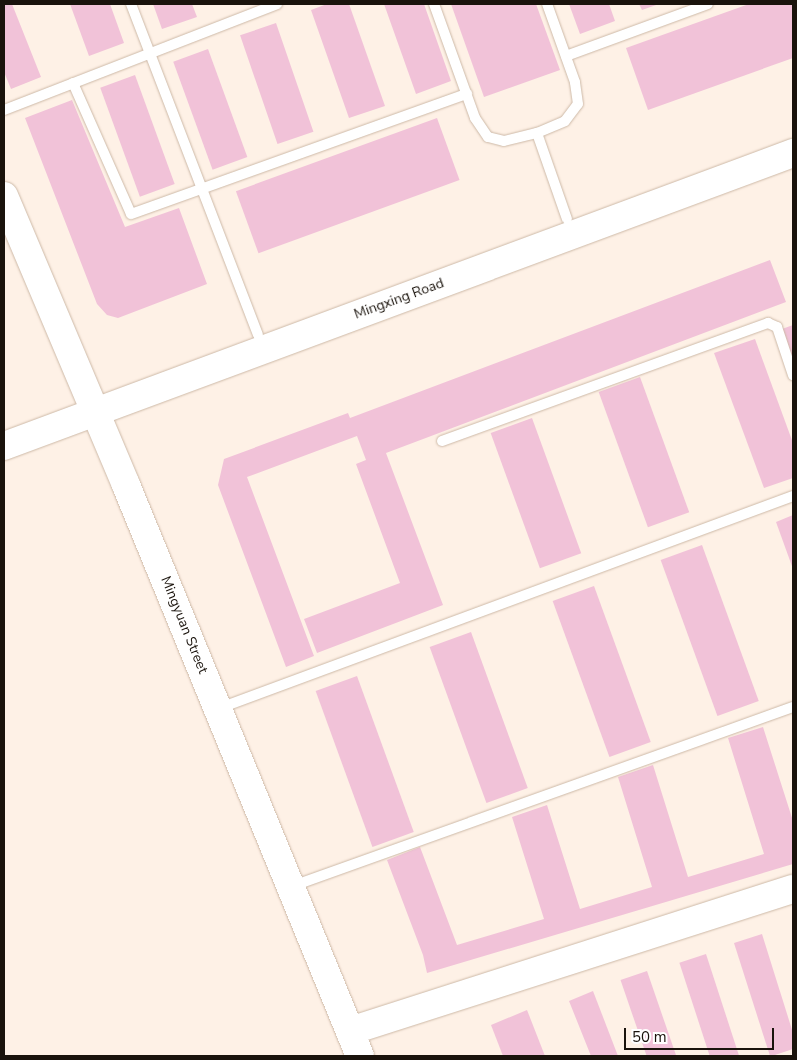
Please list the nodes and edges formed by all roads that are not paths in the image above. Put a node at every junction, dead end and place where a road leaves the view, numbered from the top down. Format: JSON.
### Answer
{"nodes":[{"id":1,"x":131,"y":4,"type":"edge"},
{"id":2,"x":277,"y":4,"type":"edge"},
{"id":3,"x":434,"y":4,"type":"edge"},
{"id":4,"x":547,"y":4,"type":"edge"},
{"id":5,"x":708,"y":4,"type":"edge"},
{"id":6,"x":150,"y":53,"type":"junction"},
{"id":7,"x":566,"y":56,"type":"junction"},
{"id":8,"x":73,"y":83,"type":"junction"},
{"id":9,"x":467,"y":94,"type":"junction"},
{"id":10,"x":4,"y":110,"type":"edge"},
{"id":11,"x":537,"y":133,"type":"junction"},
{"id":12,"x":793,"y":135,"type":"edge"},
{"id":13,"x":793,"y":153,"type":"edge"},
{"id":14,"x":202,"y":189,"type":"junction"},
{"id":15,"x":4,"y":196,"type":"edge"},
{"id":16,"x":568,"y":219,"type":"junction"},
{"id":17,"x":258,"y":334,"type":"junction"},
{"id":18,"x":793,"y":375,"type":"edge"},
{"id":19,"x":92,"y":404,"type":"junction"},
{"id":20,"x":4,"y":428,"type":"edge"},
{"id":21,"x":442,"y":440,"type":"dead end"},
{"id":22,"x":4,"y":446,"type":"edge"},
{"id":23,"x":793,"y":496,"type":"edge"},
{"id":24,"x":793,"y":707,"type":"edge"},
{"id":25,"x":218,"y":709,"type":"junction"},
{"id":26,"x":290,"y":886,"type":"junction"},
{"id":27,"x":793,"y":889,"type":"edge"},
{"id":28,"x":350,"y":1031,"type":"junction"},
{"id":29,"x":360,"y":1056,"type":"edge"}],
"edges":[{"from":1,"to":6,"type":"lane"},
{"from":2,"to":6,"type":"lane"},
{"from":3,"to":9,"type":"lane"},
{"from":4,"to":7,"type":"lane"},
{"from":5,"to":7,"type":"lane"},
{"from":6,"to":8,"type":"lane"},
{"from":6,"to":14,"type":"lane"},
{"from":7,"to":11,"type":"lane"},
{"from":8,"to":10,"type":"lane"},
{"from":8,"to":14,"type":"lane"},
{"from":9,"to":11,"type":"lane"},
{"from":9,"to":14,"type":"lane"},
{"from":11,"to":16,"type":"lane"},
{"from":12,"to":16,"type":"street","name":"Mingxing Road"},
{"from":13,"to":19,"type":"street","name":"Mingxing Road"},
{"from":14,"to":17,"type":"lane"},
{"from":15,"to":19,"type":"street","name":"Mingyuan Street"},
{"from":16,"to":17,"type":"street","name":"Mingxing Road"},
{"from":17,"to":19,"type":"street","name":"Mingxing Road"},
{"from":18,"to":21,"type":"lane"},
{"from":19,"to":20,"type":"street","name":"Mingxing Road"},
{"from":19,"to":22,"type":"street","name":"Mingxing Road"},
{"from":19,"to":25,"type":"street","name":"Mingyuan Street"},
{"from":23,"to":25,"type":"lane"},
{"from":24,"to":26,"type":"lane"},
{"from":25,"to":26,"type":"street","name":"Mingyuan Street"},
{"from":26,"to":28,"type":"street","name":"Mingyuan Street"},
{"from":27,"to":28,"type":"street"},
{"from":28,"to":29,"type":"street","name":"Mingyuan Street"}]}
